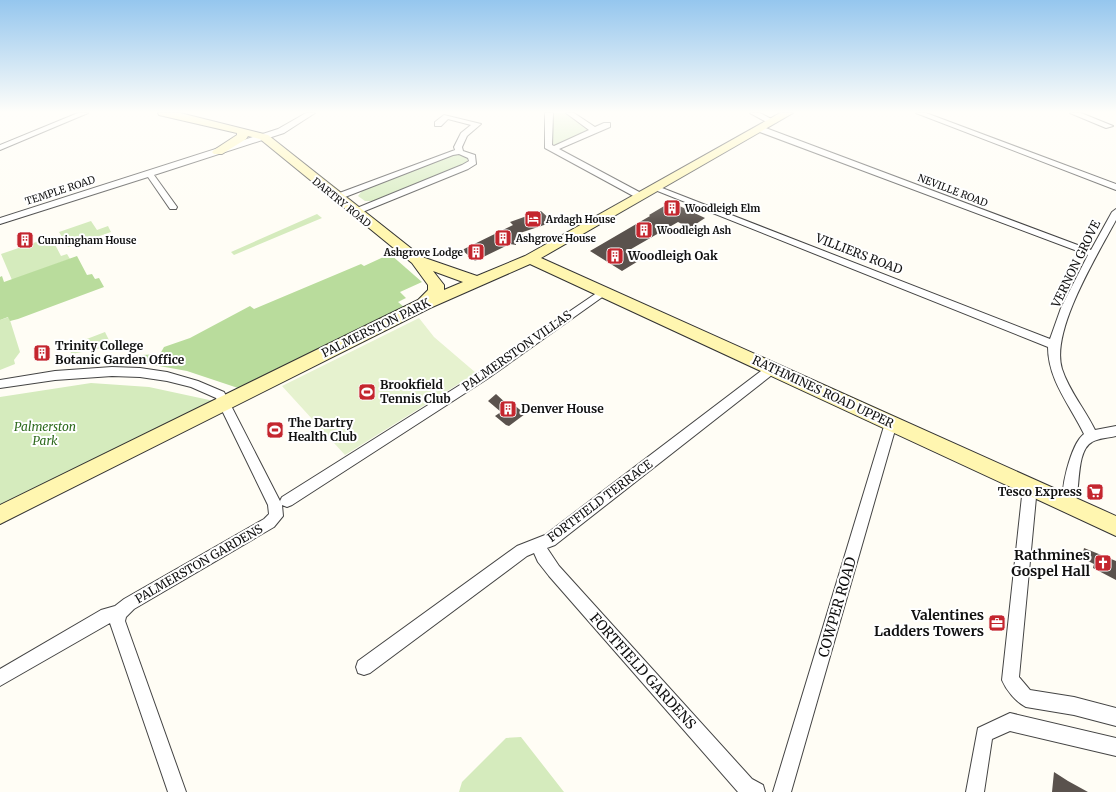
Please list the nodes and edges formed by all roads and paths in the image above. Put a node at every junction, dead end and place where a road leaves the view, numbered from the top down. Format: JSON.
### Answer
{"nodes":[{"id":1,"x":222,"y":150,"type":"edge"},
{"id":2,"x":224,"y":150,"type":"edge"},
{"id":3,"x":280,"y":150,"type":"edge"},
{"id":4,"x":555,"y":150,"type":"edge"},
{"id":5,"x":722,"y":150,"type":"edge"},
{"id":6,"x":816,"y":150,"type":"edge"},
{"id":7,"x":1017,"y":150,"type":"edge"},
{"id":8,"x":218,"y":152,"type":"junction"},
{"id":9,"x":460,"y":152,"type":"joint"},
{"id":10,"x":150,"y":174,"type":"junction"},
{"id":11,"x":1116,"y":187,"type":"edge"},
{"id":12,"x":654,"y":188,"type":"junction"},
{"id":13,"x":640,"y":196,"type":"junction"},
{"id":14,"x":337,"y":197,"type":"junction"},
{"id":15,"x":173,"y":207,"type":"dead end"},
{"id":16,"x":355,"y":212,"type":"junction"},
{"id":17,"x":1116,"y":212,"type":"edge"},
{"id":18,"x":0,"y":221,"type":"edge"},
{"id":19,"x":562,"y":241,"type":"junction"},
{"id":20,"x":1093,"y":254,"type":"junction"},
{"id":21,"x":530,"y":259,"type":"junction"},
{"id":22,"x":417,"y":260,"type":"junction"},
{"id":23,"x":573,"y":277,"type":"junction"},
{"id":24,"x":476,"y":281,"type":"junction"},
{"id":25,"x":604,"y":291,"type":"junction"},
{"id":26,"x":424,"y":304,"type":"junction"},
{"id":27,"x":1054,"y":345,"type":"junction"},
{"id":28,"x":773,"y":368,"type":"junction"},
{"id":29,"x":0,"y":384,"type":"edge"},
{"id":30,"x":225,"y":403,"type":"junction"},
{"id":31,"x":891,"y":423,"type":"junction"},
{"id":32,"x":1116,"y":431,"type":"edge"},
{"id":33,"x":1092,"y":437,"type":"junction"},
{"id":34,"x":1030,"y":486,"type":"junction"},
{"id":35,"x":287,"y":501,"type":"dead end"},
{"id":36,"x":1069,"y":504,"type":"junction"},
{"id":37,"x":0,"y":515,"type":"edge"},
{"id":38,"x":1116,"y":526,"type":"edge"},
{"id":39,"x":538,"y":544,"type":"junction"},
{"id":40,"x":119,"y":613,"type":"junction"},
{"id":41,"x":364,"y":667,"type":"dead end"},
{"id":42,"x":0,"y":678,"type":"edge"},
{"id":43,"x":1116,"y":716,"type":"edge"},
{"id":44,"x":1116,"y":747,"type":"edge"},
{"id":45,"x":177,"y":792,"type":"edge"},
{"id":46,"x":756,"y":792,"type":"edge"},
{"id":47,"x":782,"y":792,"type":"edge"},
{"id":48,"x":975,"y":792,"type":"edge"}],
"edges":[{"from":1,"to":8,"type":"main road"},
{"from":2,"to":8,"type":"street","name":"TEMPLE ROAD"},
{"from":3,"to":14,"type":"main road","name":"DARTRY ROAD"},
{"from":4,"to":13,"type":"street"},
{"from":5,"to":12,"type":"main road","name":"PALMERSTON PARK"},
{"from":6,"to":20,"type":"street","name":"NEVILLE ROAD"},
{"from":7,"to":11,"type":"street"},
{"from":8,"to":10,"type":"street","name":"TEMPLE ROAD"},
{"from":9,"to":14,"type":"street"},
{"from":9,"to":16,"type":"street"},
{"from":10,"to":15,"type":"street"},
{"from":10,"to":18,"type":"street","name":"TEMPLE ROAD"},
{"from":12,"to":13,"type":"main road","name":"PALMERSTON PARK"},
{"from":12,"to":27,"type":"street","name":"VILLIERS ROAD"},
{"from":13,"to":19,"type":"main road","name":"PALMERSTON PARK"},
{"from":14,"to":16,"type":"main road","name":"DARTRY ROAD"},
{"from":16,"to":22,"type":"main road","name":"DARTRY ROAD"},
{"from":17,"to":20,"type":"street","name":"VERNON GROVE"},
{"from":19,"to":21,"type":"main road","name":"PALMERSTON PARK"},
{"from":19,"to":23,"type":"main road"},
{"from":20,"to":27,"type":"street","name":"VERNON GROVE"},
{"from":21,"to":23,"type":"main road","name":"RATHMINES ROAD UPPER"},
{"from":21,"to":24,"type":"main road","name":"PALMERSTON PARK"},
{"from":22,"to":24,"type":"main road","name":"DARTRY ROAD"},
{"from":22,"to":26,"type":"main road"},
{"from":23,"to":25,"type":"main road","name":"RATHMINES ROAD UPPER"},
{"from":24,"to":26,"type":"main road","name":"PALMERSTON PARK"},
{"from":25,"to":28,"type":"main road","name":"RATHMINES ROAD UPPER"},
{"from":25,"to":35,"type":"street","name":"PALMERSTON VILLAS"},
{"from":26,"to":30,"type":"main road","name":"PALMERSTON PARK"},
{"from":27,"to":33,"type":"street","name":"VERNON GROVE"},
{"from":28,"to":31,"type":"main road","name":"RATHMINES ROAD UPPER"},
{"from":28,"to":39,"type":"street","name":"FORTFIELD TERRACE"},
{"from":29,"to":30,"type":"street"},
{"from":30,"to":37,"type":"main road","name":"PALMERSTON PARK"},
{"from":30,"to":40,"type":"street","name":"PALMERSTON GARDENS"},
{"from":31,"to":34,"type":"main road","name":"RATHMINES ROAD UPPER"},
{"from":31,"to":47,"type":"street","name":"COWPER ROAD"},
{"from":32,"to":33,"type":"street"},
{"from":33,"to":36,"type":"street"},
{"from":34,"to":36,"type":"main road","name":"RATHMINES ROAD UPPER"},
{"from":34,"to":43,"type":"street"},
{"from":36,"to":38,"type":"main road","name":"RATHMINES ROAD UPPER"},
{"from":39,"to":41,"type":"street","name":"FORTFIELD TERRACE"},
{"from":39,"to":46,"type":"street","name":"FORTFIELD GARDENS"},
{"from":40,"to":42,"type":"street","name":"PALMERSTON GARDENS"},
{"from":40,"to":45,"type":"street"},
{"from":44,"to":48,"type":"street"}]}
